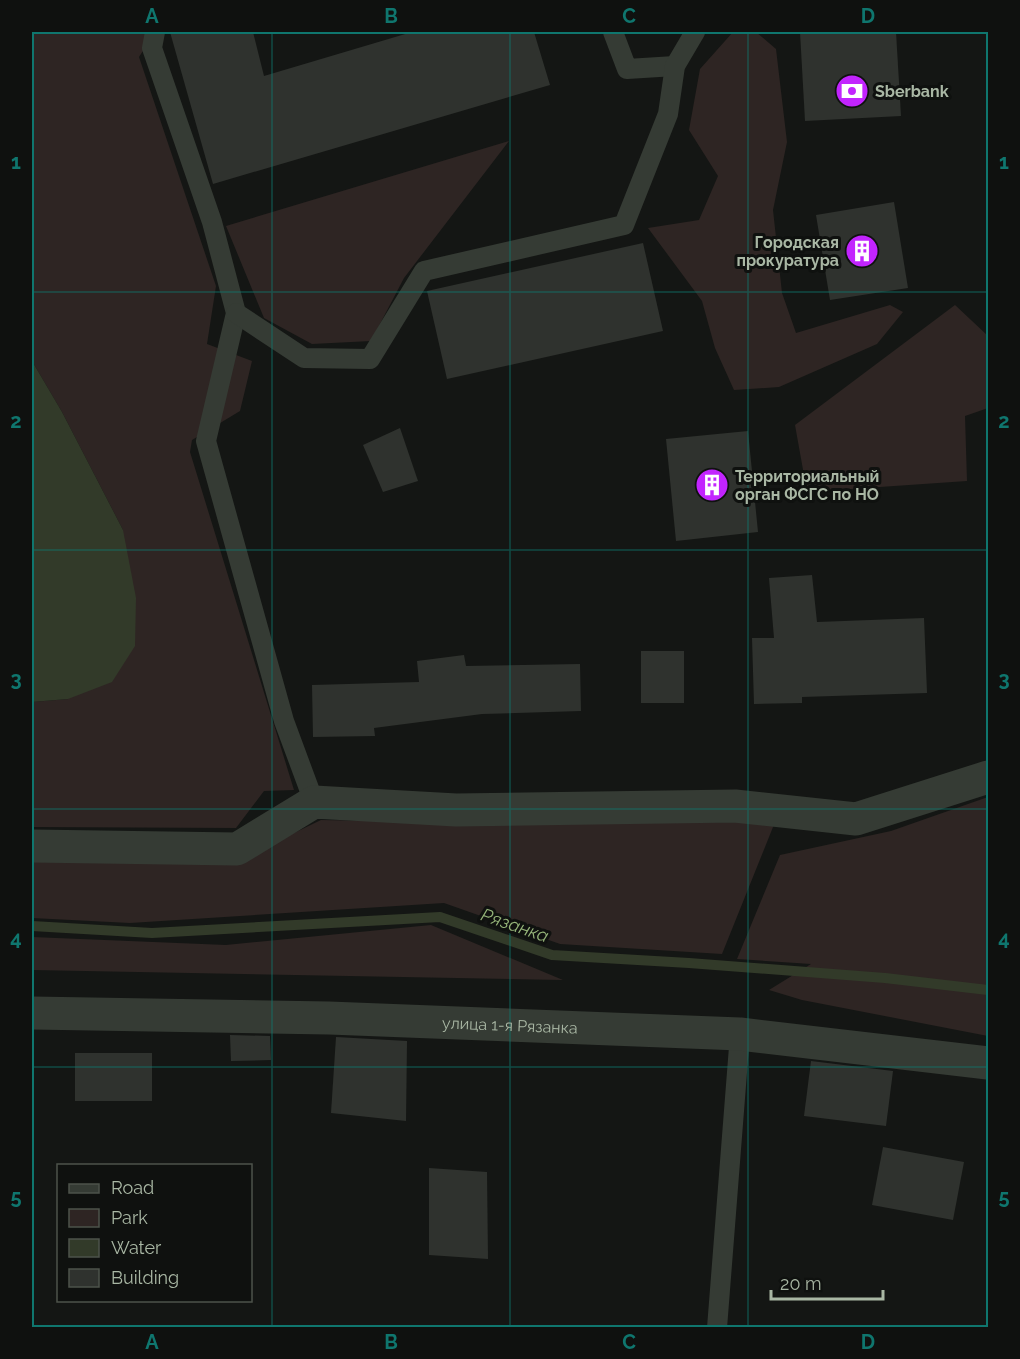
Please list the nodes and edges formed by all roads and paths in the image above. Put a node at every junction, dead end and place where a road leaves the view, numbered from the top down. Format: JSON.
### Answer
{"nodes":[{"id":1,"x":155,"y":32,"type":"edge"},
{"id":2,"x":614,"y":32,"type":"edge"},
{"id":3,"x":695,"y":32,"type":"edge"},
{"id":4,"x":675,"y":66,"type":"junction"},
{"id":5,"x":236,"y":313,"type":"junction"},
{"id":6,"x":988,"y":777,"type":"edge"},
{"id":7,"x":314,"y":802,"type":"junction"},
{"id":8,"x":32,"y":846,"type":"edge"},
{"id":9,"x":32,"y":1013,"type":"edge"},
{"id":10,"x":740,"y":1034,"type":"junction"},
{"id":11,"x":988,"y":1063,"type":"edge"},
{"id":12,"x":717,"y":1328,"type":"edge"}],
"edges":[{"from":1,"to":5,"type":"lane"},
{"from":2,"to":4,"type":"lane"},
{"from":3,"to":4,"type":"lane"},
{"from":4,"to":5,"type":"lane"},
{"from":5,"to":7,"type":"lane"},
{"from":6,"to":7,"type":"street"},
{"from":7,"to":8,"type":"street"},
{"from":9,"to":10,"type":"street","name":"улица 1-я Рязанка"},
{"from":10,"to":11,"type":"street","name":"улица 1-я Рязанка"},
{"from":10,"to":12,"type":"lane"}]}
